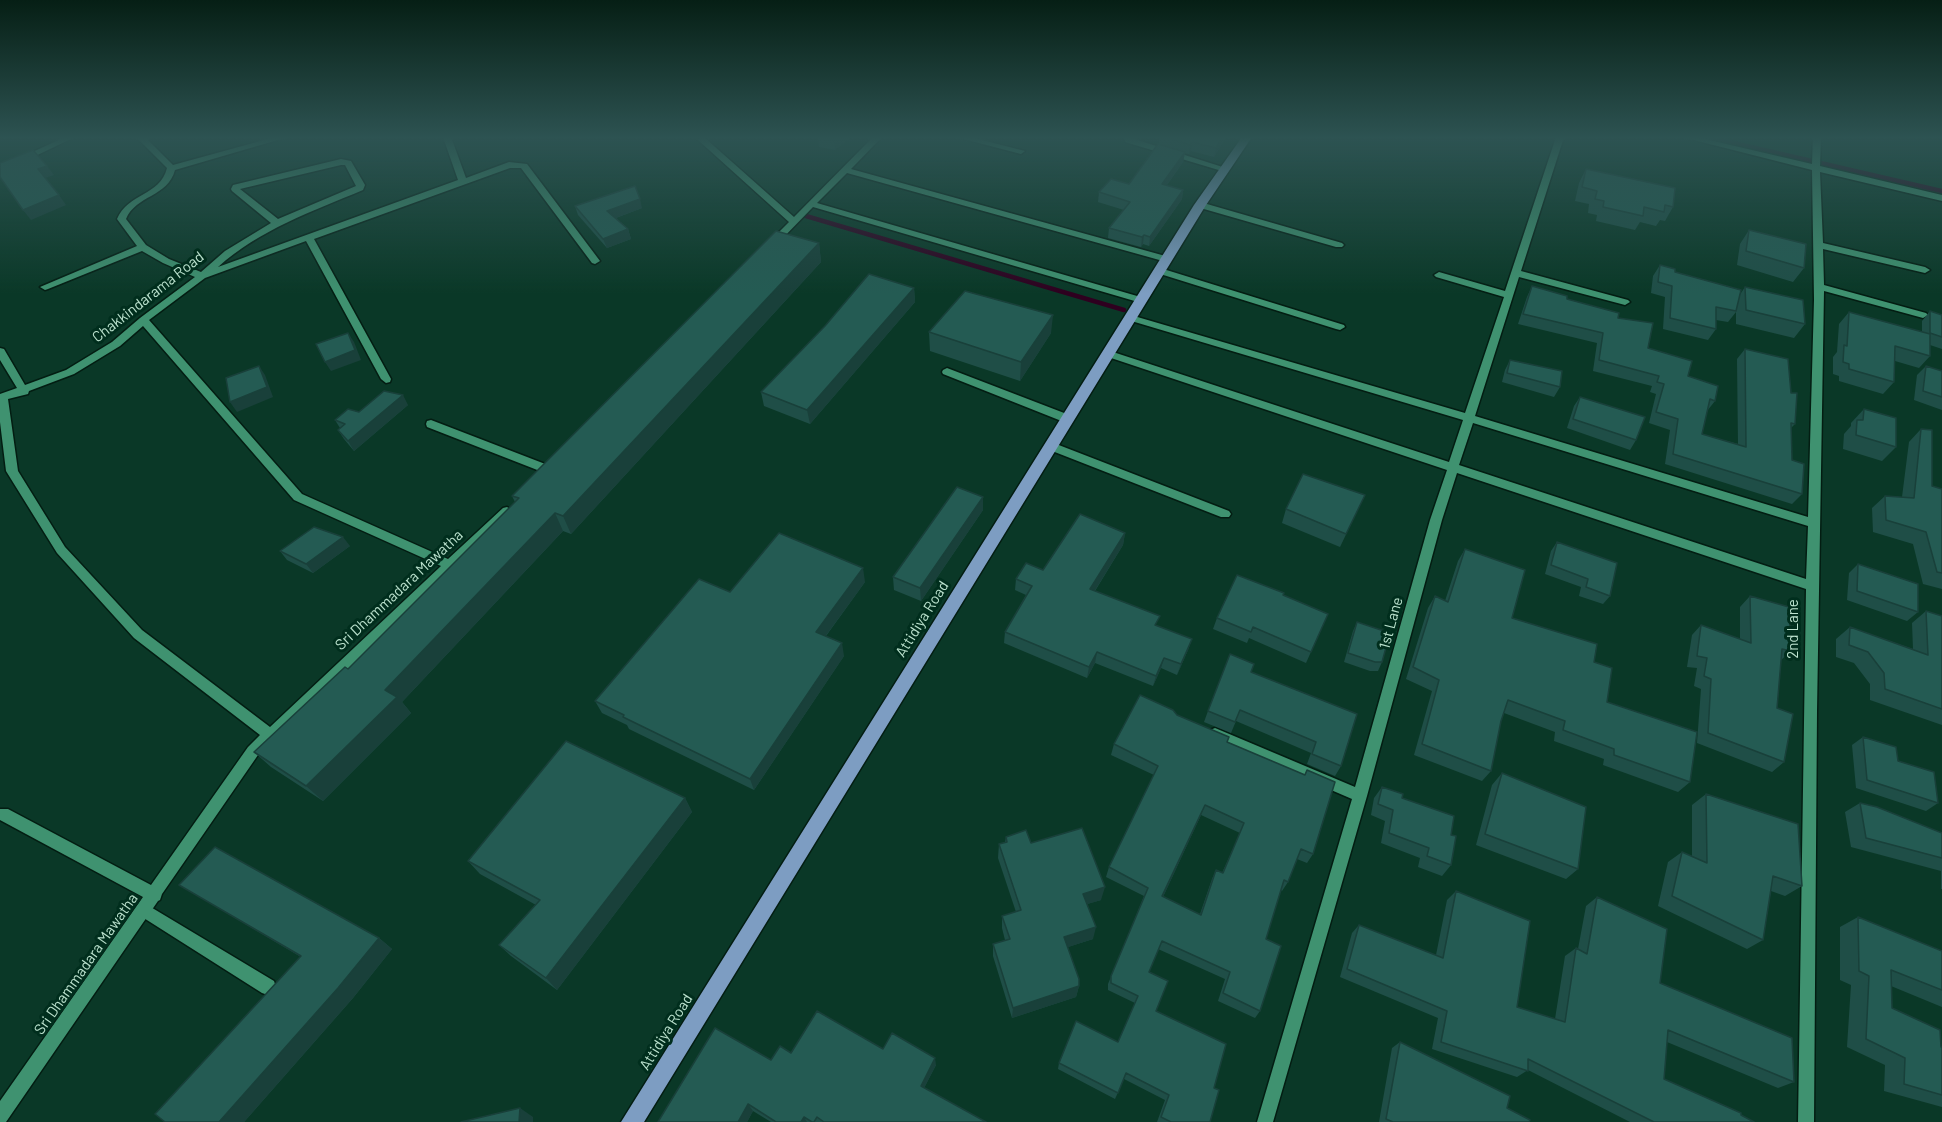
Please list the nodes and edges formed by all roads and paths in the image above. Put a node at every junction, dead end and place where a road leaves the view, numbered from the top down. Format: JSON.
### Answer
{"nodes":[{"id":1,"x":158,"y":189,"type":"edge"},
{"id":2,"x":235,"y":189,"type":"edge"},
{"id":3,"x":357,"y":189,"type":"edge"},
{"id":4,"x":444,"y":189,"type":"edge"},
{"id":5,"x":542,"y":189,"type":"edge"},
{"id":6,"x":757,"y":189,"type":"edge"},
{"id":7,"x":826,"y":189,"type":"edge"},
{"id":8,"x":911,"y":189,"type":"edge"},
{"id":9,"x":1211,"y":189,"type":"edge"},
{"id":10,"x":1543,"y":189,"type":"edge"},
{"id":11,"x":1816,"y":189,"type":"edge"},
{"id":12,"x":1905,"y":189,"type":"edge"},
{"id":13,"x":1942,"y":198,"type":"edge"},
{"id":14,"x":811,"y":204,"type":"junction"},
{"id":15,"x":1200,"y":205,"type":"junction"},
{"id":16,"x":794,"y":222,"type":"junction"},
{"id":17,"x":277,"y":223,"type":"junction"},
{"id":18,"x":309,"y":238,"type":"junction"},
{"id":19,"x":1339,"y":245,"type":"dead end"},
{"id":20,"x":1818,"y":245,"type":"junction"},
{"id":21,"x":143,"y":247,"type":"junction"},
{"id":22,"x":761,"y":255,"type":"edge"},
{"id":23,"x":595,"y":261,"type":"dead end"},
{"id":24,"x":1163,"y":265,"type":"junction"},
{"id":25,"x":1925,"y":270,"type":"dead end"},
{"id":26,"x":1516,"y":273,"type":"junction"},
{"id":27,"x":1439,"y":275,"type":"dead end"},
{"id":28,"x":202,"y":276,"type":"junction"},
{"id":29,"x":45,"y":287,"type":"dead end"},
{"id":30,"x":1819,"y":287,"type":"junction"},
{"id":31,"x":1509,"y":295,"type":"junction"},
{"id":32,"x":1141,"y":300,"type":"junction"},
{"id":33,"x":1625,"y":302,"type":"dead end"},
{"id":34,"x":1923,"y":315,"type":"dead end"},
{"id":35,"x":1131,"y":318,"type":"junction"},
{"id":36,"x":143,"y":320,"type":"junction"},
{"id":37,"x":1340,"y":327,"type":"dead end"},
{"id":38,"x":0,"y":351,"type":"edge"},
{"id":39,"x":1109,"y":354,"type":"junction"},
{"id":40,"x":946,"y":372,"type":"dead end"},
{"id":41,"x":386,"y":379,"type":"dead end"},
{"id":42,"x":24,"y":391,"type":"junction"},
{"id":43,"x":1,"y":398,"type":"edge"},
{"id":44,"x":1470,"y":418,"type":"junction"},
{"id":45,"x":1068,"y":419,"type":"junction"},
{"id":46,"x":431,"y":424,"type":"dead end"},
{"id":47,"x":1051,"y":446,"type":"junction"},
{"id":48,"x":1454,"y":469,"type":"junction"},
{"id":49,"x":549,"y":470,"type":"edge"},
{"id":50,"x":516,"y":502,"type":"edge"},
{"id":51,"x":1225,"y":514,"type":"dead end"},
{"id":52,"x":1812,"y":524,"type":"junction"},
{"id":53,"x":450,"y":565,"type":"junction"},
{"id":54,"x":1810,"y":585,"type":"junction"},
{"id":55,"x":1202,"y":729,"type":"edge"},
{"id":56,"x":269,"y":734,"type":"junction"},
{"id":57,"x":1360,"y":796,"type":"junction"},
{"id":58,"x":3,"y":814,"type":"dead end"},
{"id":59,"x":154,"y":895,"type":"junction"},
{"id":60,"x":144,"y":910,"type":"junction"},
{"id":61,"x":268,"y":987,"type":"dead end"},
{"id":62,"x":0,"y":1116,"type":"edge"},
{"id":63,"x":632,"y":1122,"type":"edge"},
{"id":64,"x":1265,"y":1122,"type":"edge"},
{"id":65,"x":1806,"y":1122,"type":"edge"}],
"edges":[{"from":1,"to":21,"type":"street"},
{"from":2,"to":17,"type":"street","name":"Chakkindarama Road"},
{"from":3,"to":17,"type":"street","name":"Chakkindarama Road"},
{"from":4,"to":18,"type":"street"},
{"from":5,"to":23,"type":"street"},
{"from":6,"to":16,"type":"street"},
{"from":7,"to":14,"type":"street"},
{"from":8,"to":24,"type":"street"},
{"from":9,"to":15,"type":"main road","name":"Attidiya Road"},
{"from":10,"to":26,"type":"street","name":"1st Lane"},
{"from":11,"to":20,"type":"street","name":"2nd Lane"},
{"from":12,"to":13,"type":"street"},
{"from":14,"to":16,"type":"street"},
{"from":14,"to":32,"type":"street"},
{"from":15,"to":19,"type":"street"},
{"from":15,"to":24,"type":"main road","name":"Attidiya Road"},
{"from":16,"to":22,"type":"street"},
{"from":17,"to":28,"type":"street","name":"Chakkindarama Road"},
{"from":18,"to":28,"type":"street"},
{"from":18,"to":41,"type":"street"},
{"from":20,"to":25,"type":"street"},
{"from":20,"to":30,"type":"street","name":"2nd Lane"},
{"from":21,"to":28,"type":"street"},
{"from":21,"to":29,"type":"street"},
{"from":24,"to":32,"type":"main road","name":"Attidiya Road"},
{"from":24,"to":37,"type":"street"},
{"from":26,"to":31,"type":"street","name":"1st Lane"},
{"from":26,"to":33,"type":"street"},
{"from":27,"to":31,"type":"street"},
{"from":28,"to":36,"type":"street","name":"Chakkindarama Road"},
{"from":30,"to":34,"type":"street"},
{"from":30,"to":52,"type":"street","name":"2nd Lane"},
{"from":31,"to":44,"type":"street","name":"1st Lane"},
{"from":32,"to":35,"type":"main road","name":"Attidiya Road"},
{"from":35,"to":39,"type":"main road","name":"Attidiya Road"},
{"from":35,"to":44,"type":"street"},
{"from":36,"to":42,"type":"street","name":"Chakkindarama Road"},
{"from":36,"to":53,"type":"street"},
{"from":38,"to":42,"type":"street"},
{"from":39,"to":45,"type":"main road","name":"Attidiya Road"},
{"from":39,"to":48,"type":"street"},
{"from":40,"to":45,"type":"street"},
{"from":42,"to":43,"type":"street","name":"Chakkindarama Road"},
{"from":43,"to":56,"type":"street"},
{"from":44,"to":48,"type":"street","name":"1st Lane"},
{"from":44,"to":52,"type":"street"},
{"from":45,"to":47,"type":"main road","name":"Attidiya Road"},
{"from":46,"to":49,"type":"street"},
{"from":47,"to":51,"type":"street"},
{"from":47,"to":63,"type":"main road","name":"Attidiya Road"},
{"from":48,"to":54,"type":"street"},
{"from":48,"to":57,"type":"street","name":"1st Lane"},
{"from":50,"to":53,"type":"street","name":"Sri Dhammadara Mawatha"},
{"from":52,"to":54,"type":"street","name":"2nd Lane"},
{"from":53,"to":56,"type":"street","name":"Sri Dhammadara Mawatha"},
{"from":54,"to":65,"type":"street","name":"2nd Lane"},
{"from":55,"to":57,"type":"street"},
{"from":56,"to":59,"type":"street","name":"Sri Dhammadara Mawatha"},
{"from":57,"to":64,"type":"street","name":"1st Lane"},
{"from":58,"to":59,"type":"street"},
{"from":59,"to":60,"type":"street","name":"Sri Dhammadara Mawatha"},
{"from":60,"to":61,"type":"street"},
{"from":60,"to":62,"type":"street","name":"Sri Dhammadara Mawatha"}]}
